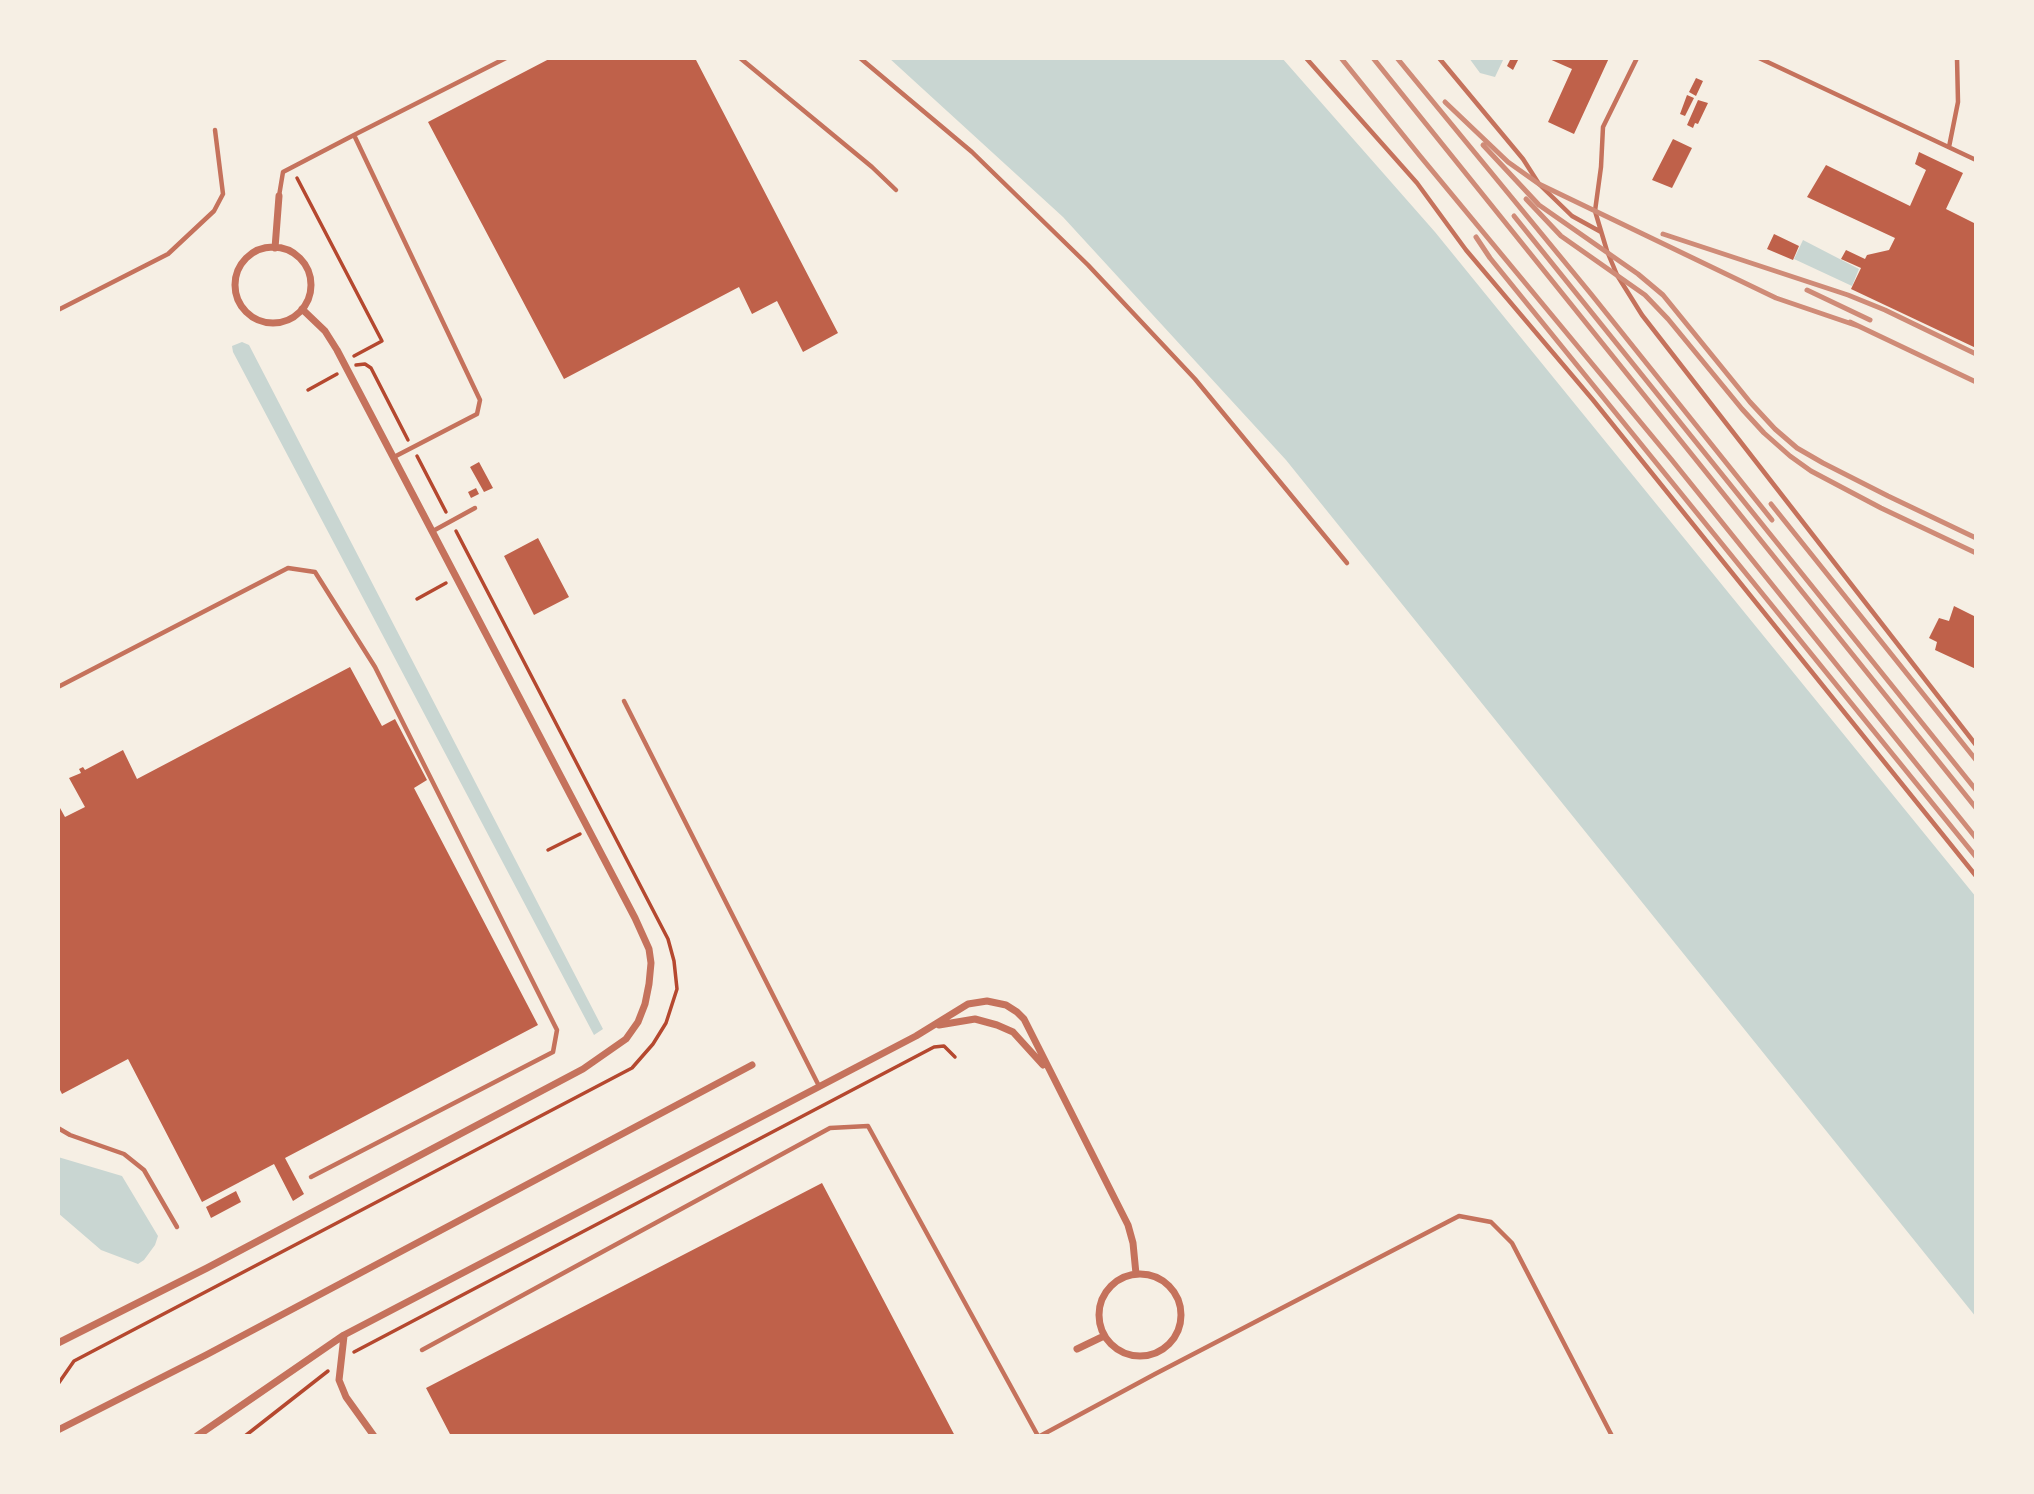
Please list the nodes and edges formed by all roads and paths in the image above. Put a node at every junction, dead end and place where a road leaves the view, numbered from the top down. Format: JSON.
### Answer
{"nodes":[{"id":1,"x":506,"y":58,"type":"edge"},
{"id":2,"x":740,"y":58,"type":"edge"},
{"id":3,"x":860,"y":58,"type":"edge"},
{"id":4,"x":1306,"y":58,"type":"edge"},
{"id":5,"x":1439,"y":58,"type":"edge"},
{"id":6,"x":1637,"y":58,"type":"edge"},
{"id":7,"x":1759,"y":58,"type":"edge"},
{"id":8,"x":1957,"y":58,"type":"edge"},
{"id":9,"x":215,"y":130,"type":"dead end"},
{"id":10,"x":354,"y":135,"type":"junction"},
{"id":11,"x":1949,"y":147,"type":"junction"},
{"id":12,"x":1976,"y":160,"type":"edge"},
{"id":13,"x":292,"y":167,"type":"junction"},
{"id":14,"x":896,"y":190,"type":"dead end"},
{"id":15,"x":279,"y":196,"type":"joint"},
{"id":16,"x":1602,"y":232,"type":"junction"},
{"id":17,"x":275,"y":248,"type":"junction"},
{"id":18,"x":302,"y":309,"type":"junction"},
{"id":19,"x":58,"y":310,"type":"edge"},
{"id":20,"x":343,"y":362,"type":"junction"},
{"id":21,"x":355,"y":365,"type":"dead end"},
{"id":22,"x":339,"y":373,"type":"dead end"},
{"id":23,"x":308,"y":390,"type":"dead end"},
{"id":24,"x":412,"y":447,"type":"junction"},
{"id":25,"x":393,"y":457,"type":"junction"},
{"id":26,"x":475,"y":508,"type":"dead end"},
{"id":27,"x":451,"y":522,"type":"junction"},
{"id":28,"x":432,"y":532,"type":"junction"},
{"id":29,"x":1347,"y":563,"type":"dead end"},
{"id":30,"x":447,"y":582,"type":"dead end"},
{"id":31,"x":417,"y":598,"type":"dead end"},
{"id":32,"x":58,"y":687,"type":"edge"},
{"id":33,"x":624,"y":701,"type":"dead end"},
{"id":34,"x":1976,"y":745,"type":"edge"},
{"id":35,"x":580,"y":834,"type":"dead end"},
{"id":36,"x":548,"y":850,"type":"dead end"},
{"id":37,"x":1976,"y":876,"type":"edge"},
{"id":38,"x":932,"y":1026,"type":"junction"},
{"id":39,"x":955,"y":1057,"type":"dead end"},
{"id":40,"x":752,"y":1065,"type":"dead end"},
{"id":41,"x":1050,"y":1073,"type":"junction"},
{"id":42,"x":820,"y":1087,"type":"junction"},
{"id":43,"x":58,"y":1128,"type":"edge"},
{"id":44,"x":311,"y":1177,"type":"dead end"},
{"id":45,"x":177,"y":1227,"type":"dead end"},
{"id":46,"x":1136,"y":1274,"type":"junction"},
{"id":47,"x":344,"y":1335,"type":"junction"},
{"id":48,"x":1104,"y":1336,"type":"junction"},
{"id":49,"x":58,"y":1345,"type":"edge"},
{"id":50,"x":1077,"y":1349,"type":"dead end"},
{"id":51,"x":357,"y":1350,"type":"dead end"},
{"id":52,"x":422,"y":1350,"type":"dead end"},
{"id":53,"x":325,"y":1373,"type":"dead end"},
{"id":54,"x":58,"y":1384,"type":"edge"},
{"id":55,"x":58,"y":1430,"type":"edge"},
{"id":56,"x":197,"y":1436,"type":"edge"},
{"id":57,"x":245,"y":1436,"type":"edge"},
{"id":58,"x":374,"y":1436,"type":"edge"},
{"id":59,"x":1039,"y":1436,"type":"edge"},
{"id":60,"x":1612,"y":1436,"type":"edge"}],
"edges":[{"from":1,"to":10,"type":"lane"},
{"from":2,"to":14,"type":"lane"},
{"from":3,"to":29,"type":"lane"},
{"from":4,"to":37,"type":"lane"},
{"from":5,"to":16,"type":"lane"},
{"from":6,"to":16,"type":"lane"},
{"from":7,"to":11,"type":"lane"},
{"from":8,"to":11,"type":"lane"},
{"from":9,"to":19,"type":"lane"},
{"from":10,"to":13,"type":"lane"},
{"from":10,"to":24,"type":"lane"},
{"from":11,"to":12,"type":"lane"},
{"from":13,"to":15,"type":"lane"},
{"from":13,"to":20,"type":"path"},
{"from":15,"to":17,"type":"street"},
{"from":16,"to":34,"type":"lane"},
{"from":17,"to":18,"type":"street"},
{"from":17,"to":18,"type":"street"},
{"from":18,"to":20,"type":"street"},
{"from":20,"to":25,"type":"street"},
{"from":21,"to":24,"type":"path"},
{"from":22,"to":23,"type":"path"},
{"from":24,"to":25,"type":"lane"},
{"from":24,"to":27,"type":"path"},
{"from":25,"to":28,"type":"street"},
{"from":26,"to":27,"type":"lane"},
{"from":27,"to":28,"type":"lane"},
{"from":27,"to":54,"type":"path"},
{"from":28,"to":49,"type":"street"},
{"from":30,"to":31,"type":"path"},
{"from":32,"to":44,"type":"lane"},
{"from":33,"to":42,"type":"lane"},
{"from":35,"to":36,"type":"path"},
{"from":38,"to":41,"type":"street"},
{"from":38,"to":41,"type":"street"},
{"from":38,"to":42,"type":"street"},
{"from":39,"to":51,"type":"path"},
{"from":40,"to":55,"type":"street"},
{"from":41,"to":46,"type":"street"},
{"from":42,"to":47,"type":"street"},
{"from":43,"to":45,"type":"lane"},
{"from":46,"to":48,"type":"street"},
{"from":46,"to":48,"type":"street"},
{"from":47,"to":56,"type":"street"},
{"from":47,"to":58,"type":"street"},
{"from":48,"to":50,"type":"street"},
{"from":52,"to":59,"type":"lane"},
{"from":53,"to":57,"type":"path"},
{"from":59,"to":60,"type":"lane"}]}
